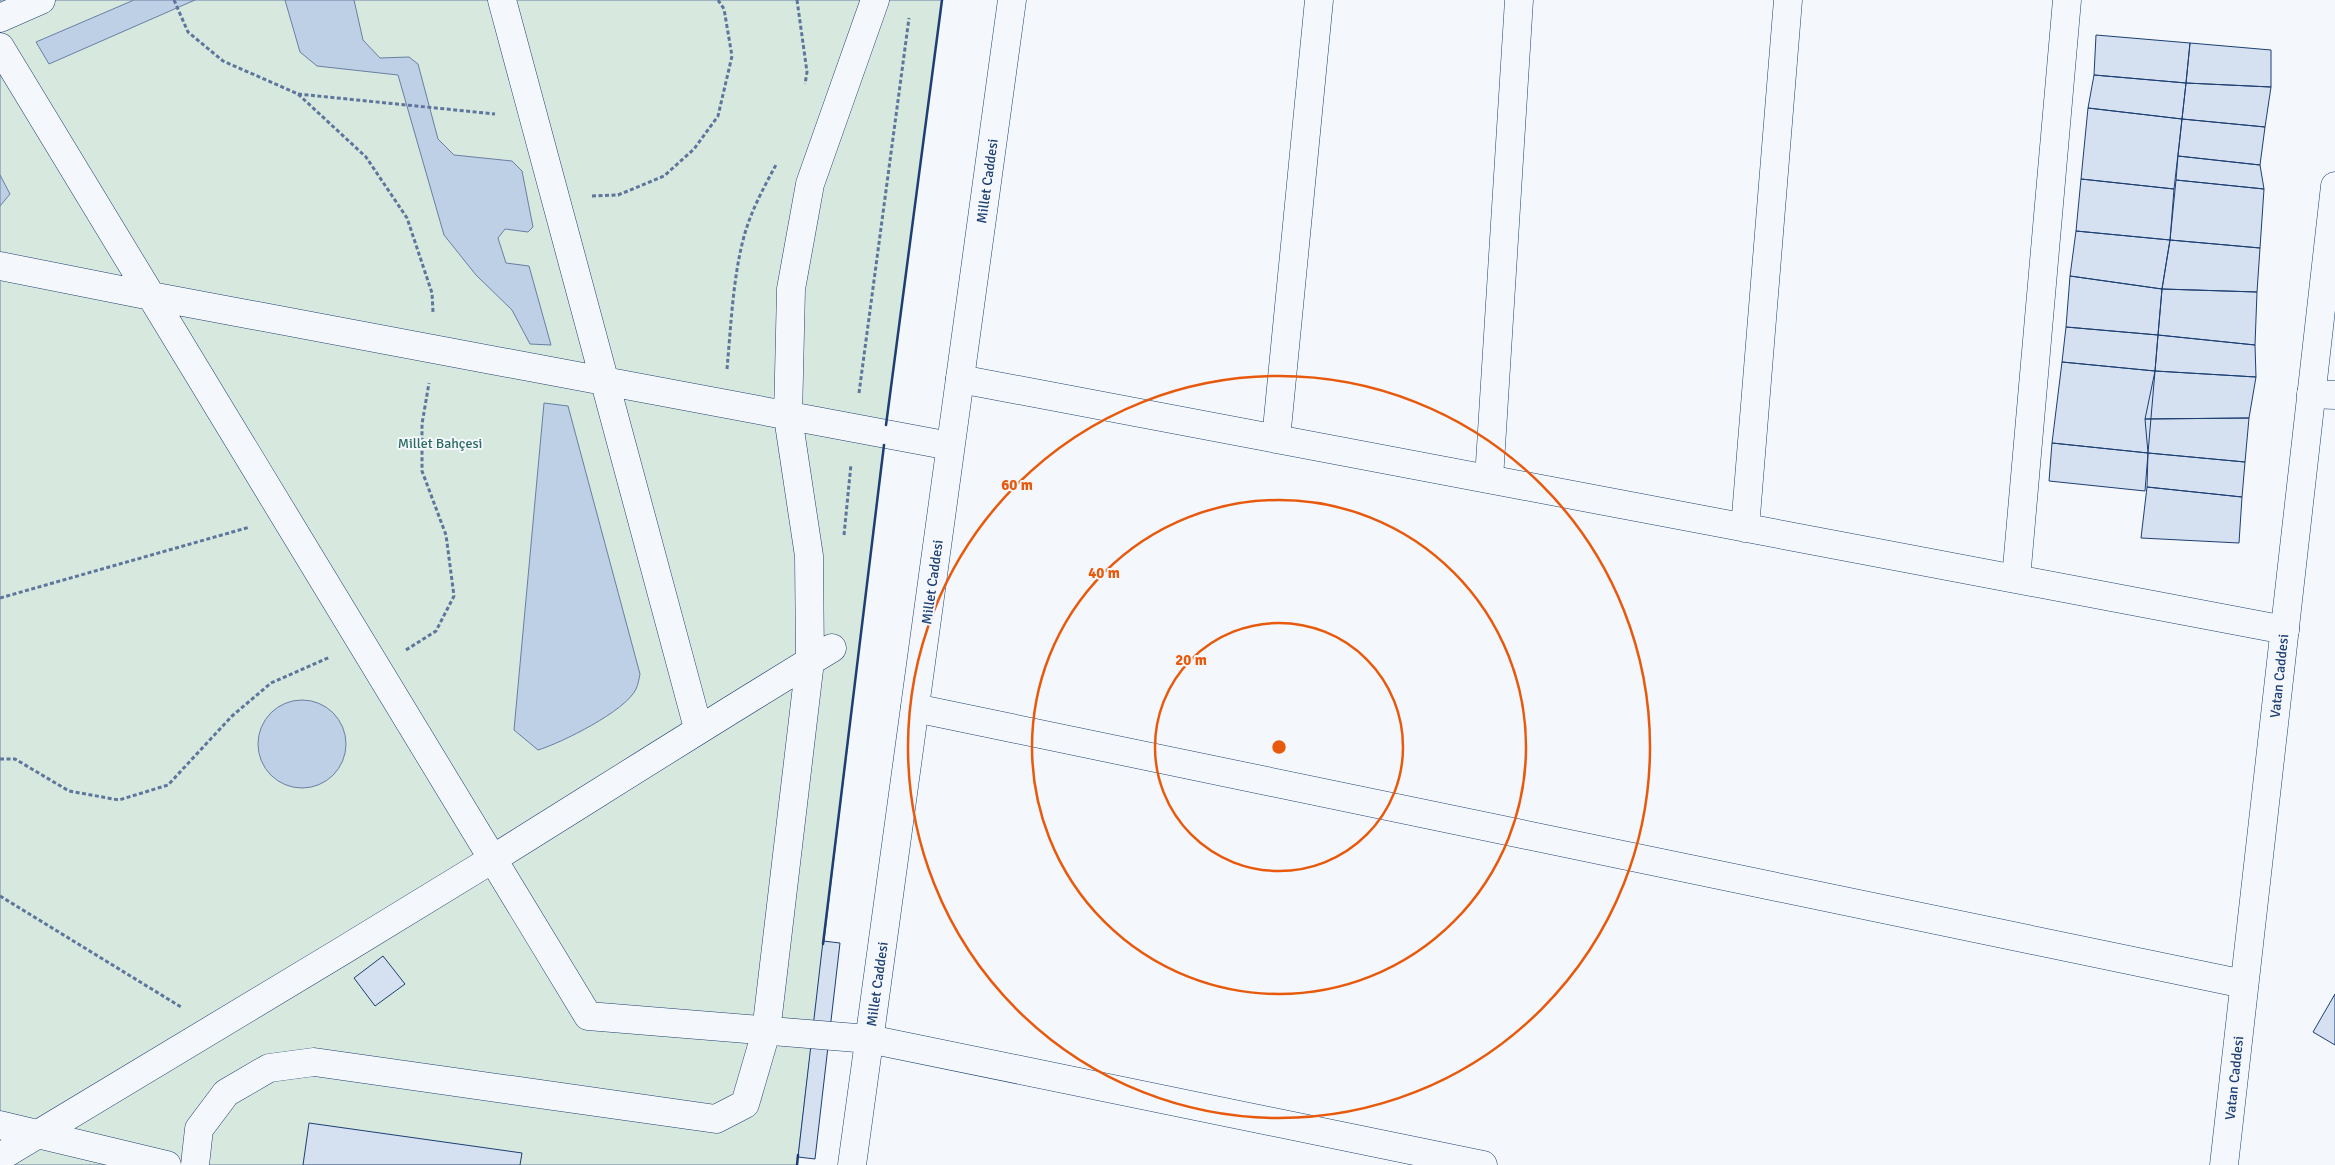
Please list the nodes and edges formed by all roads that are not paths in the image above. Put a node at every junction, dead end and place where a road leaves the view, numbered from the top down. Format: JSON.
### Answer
{"nodes":[{"id":1,"x":41,"y":0,"type":"edge"},
{"id":2,"x":502,"y":0,"type":"edge"},
{"id":3,"x":875,"y":0,"type":"edge"},
{"id":4,"x":1012,"y":0,"type":"edge"},
{"id":5,"x":1318,"y":0,"type":"edge"},
{"id":6,"x":1519,"y":0,"type":"edge"},
{"id":7,"x":1788,"y":0,"type":"edge"},
{"id":8,"x":2067,"y":0,"type":"edge"},
{"id":9,"x":0,"y":18,"type":"edge"},
{"id":10,"x":0,"y":47,"type":"edge"},
{"id":11,"x":2335,"y":186,"type":"edge"},
{"id":12,"x":0,"y":266,"type":"edge"},
{"id":13,"x":151,"y":296,"type":"junction"},
{"id":14,"x":960,"y":379,"type":"junction"},
{"id":15,"x":605,"y":382,"type":"junction"},
{"id":16,"x":2323,"y":394,"type":"edge"},
{"id":17,"x":788,"y":416,"type":"junction"},
{"id":18,"x":1276,"y":439,"type":"junction"},
{"id":19,"x":950,"y":446,"type":"junction"},
{"id":20,"x":1489,"y":479,"type":"junction"},
{"id":21,"x":1745,"y":528,"type":"junction"},
{"id":22,"x":2016,"y":579,"type":"junction"},
{"id":23,"x":2285,"y":630,"type":"junction"},
{"id":24,"x":821,"y":654,"type":"junction"},
{"id":25,"x":915,"y":708,"type":"junction"},
{"id":26,"x":698,"y":728,"type":"junction"},
{"id":27,"x":493,"y":858,"type":"junction"},
{"id":28,"x":2244,"y":984,"type":"junction"},
{"id":29,"x":766,"y":1032,"type":"junction"},
{"id":30,"x":869,"y":1040,"type":"junction"},
{"id":31,"x":0,"y":1125,"type":"edge"},
{"id":32,"x":38,"y":1134,"type":"junction"},
{"id":33,"x":0,"y":1157,"type":"edge"},
{"id":34,"x":167,"y":1165,"type":"edge"},
{"id":35,"x":195,"y":1165,"type":"edge"},
{"id":36,"x":852,"y":1165,"type":"edge"},
{"id":37,"x":1483,"y":1165,"type":"edge"},
{"id":38,"x":2224,"y":1165,"type":"edge"}],
"edges":[{"from":1,"to":9,"type":"street"},
{"from":2,"to":15,"type":"street"},
{"from":3,"to":17,"type":"street"},
{"from":4,"to":14,"type":"street","name":"Millet Caddesi"},
{"from":5,"to":18,"type":"street"},
{"from":6,"to":20,"type":"street"},
{"from":7,"to":21,"type":"street"},
{"from":8,"to":22,"type":"street"},
{"from":10,"to":13,"type":"street"},
{"from":11,"to":16,"type":"street","name":"Vatan Caddesi"},
{"from":12,"to":13,"type":"street"},
{"from":13,"to":15,"type":"street"},
{"from":13,"to":27,"type":"street"},
{"from":14,"to":18,"type":"street"},
{"from":14,"to":19,"type":"street","name":"Millet Caddesi"},
{"from":15,"to":17,"type":"street"},
{"from":15,"to":26,"type":"street"},
{"from":16,"to":23,"type":"street","name":"Vatan Caddesi"},
{"from":17,"to":19,"type":"street"},
{"from":17,"to":24,"type":"street"},
{"from":18,"to":20,"type":"street"},
{"from":19,"to":25,"type":"street","name":"Millet Caddesi"},
{"from":20,"to":21,"type":"street"},
{"from":21,"to":22,"type":"street"},
{"from":22,"to":23,"type":"street"},
{"from":23,"to":28,"type":"street","name":"Vatan Caddesi"},
{"from":24,"to":26,"type":"street"},
{"from":24,"to":29,"type":"street"},
{"from":25,"to":28,"type":"street"},
{"from":25,"to":30,"type":"street","name":"Millet Caddesi"},
{"from":26,"to":27,"type":"street"},
{"from":27,"to":29,"type":"street"},
{"from":27,"to":32,"type":"street"},
{"from":28,"to":38,"type":"street","name":"Vatan Caddesi"},
{"from":29,"to":30,"type":"street"},
{"from":29,"to":35,"type":"street"},
{"from":30,"to":36,"type":"street","name":"Millet Caddesi"},
{"from":30,"to":37,"type":"street"},
{"from":31,"to":32,"type":"street"},
{"from":32,"to":33,"type":"street"},
{"from":32,"to":34,"type":"street"}]}
